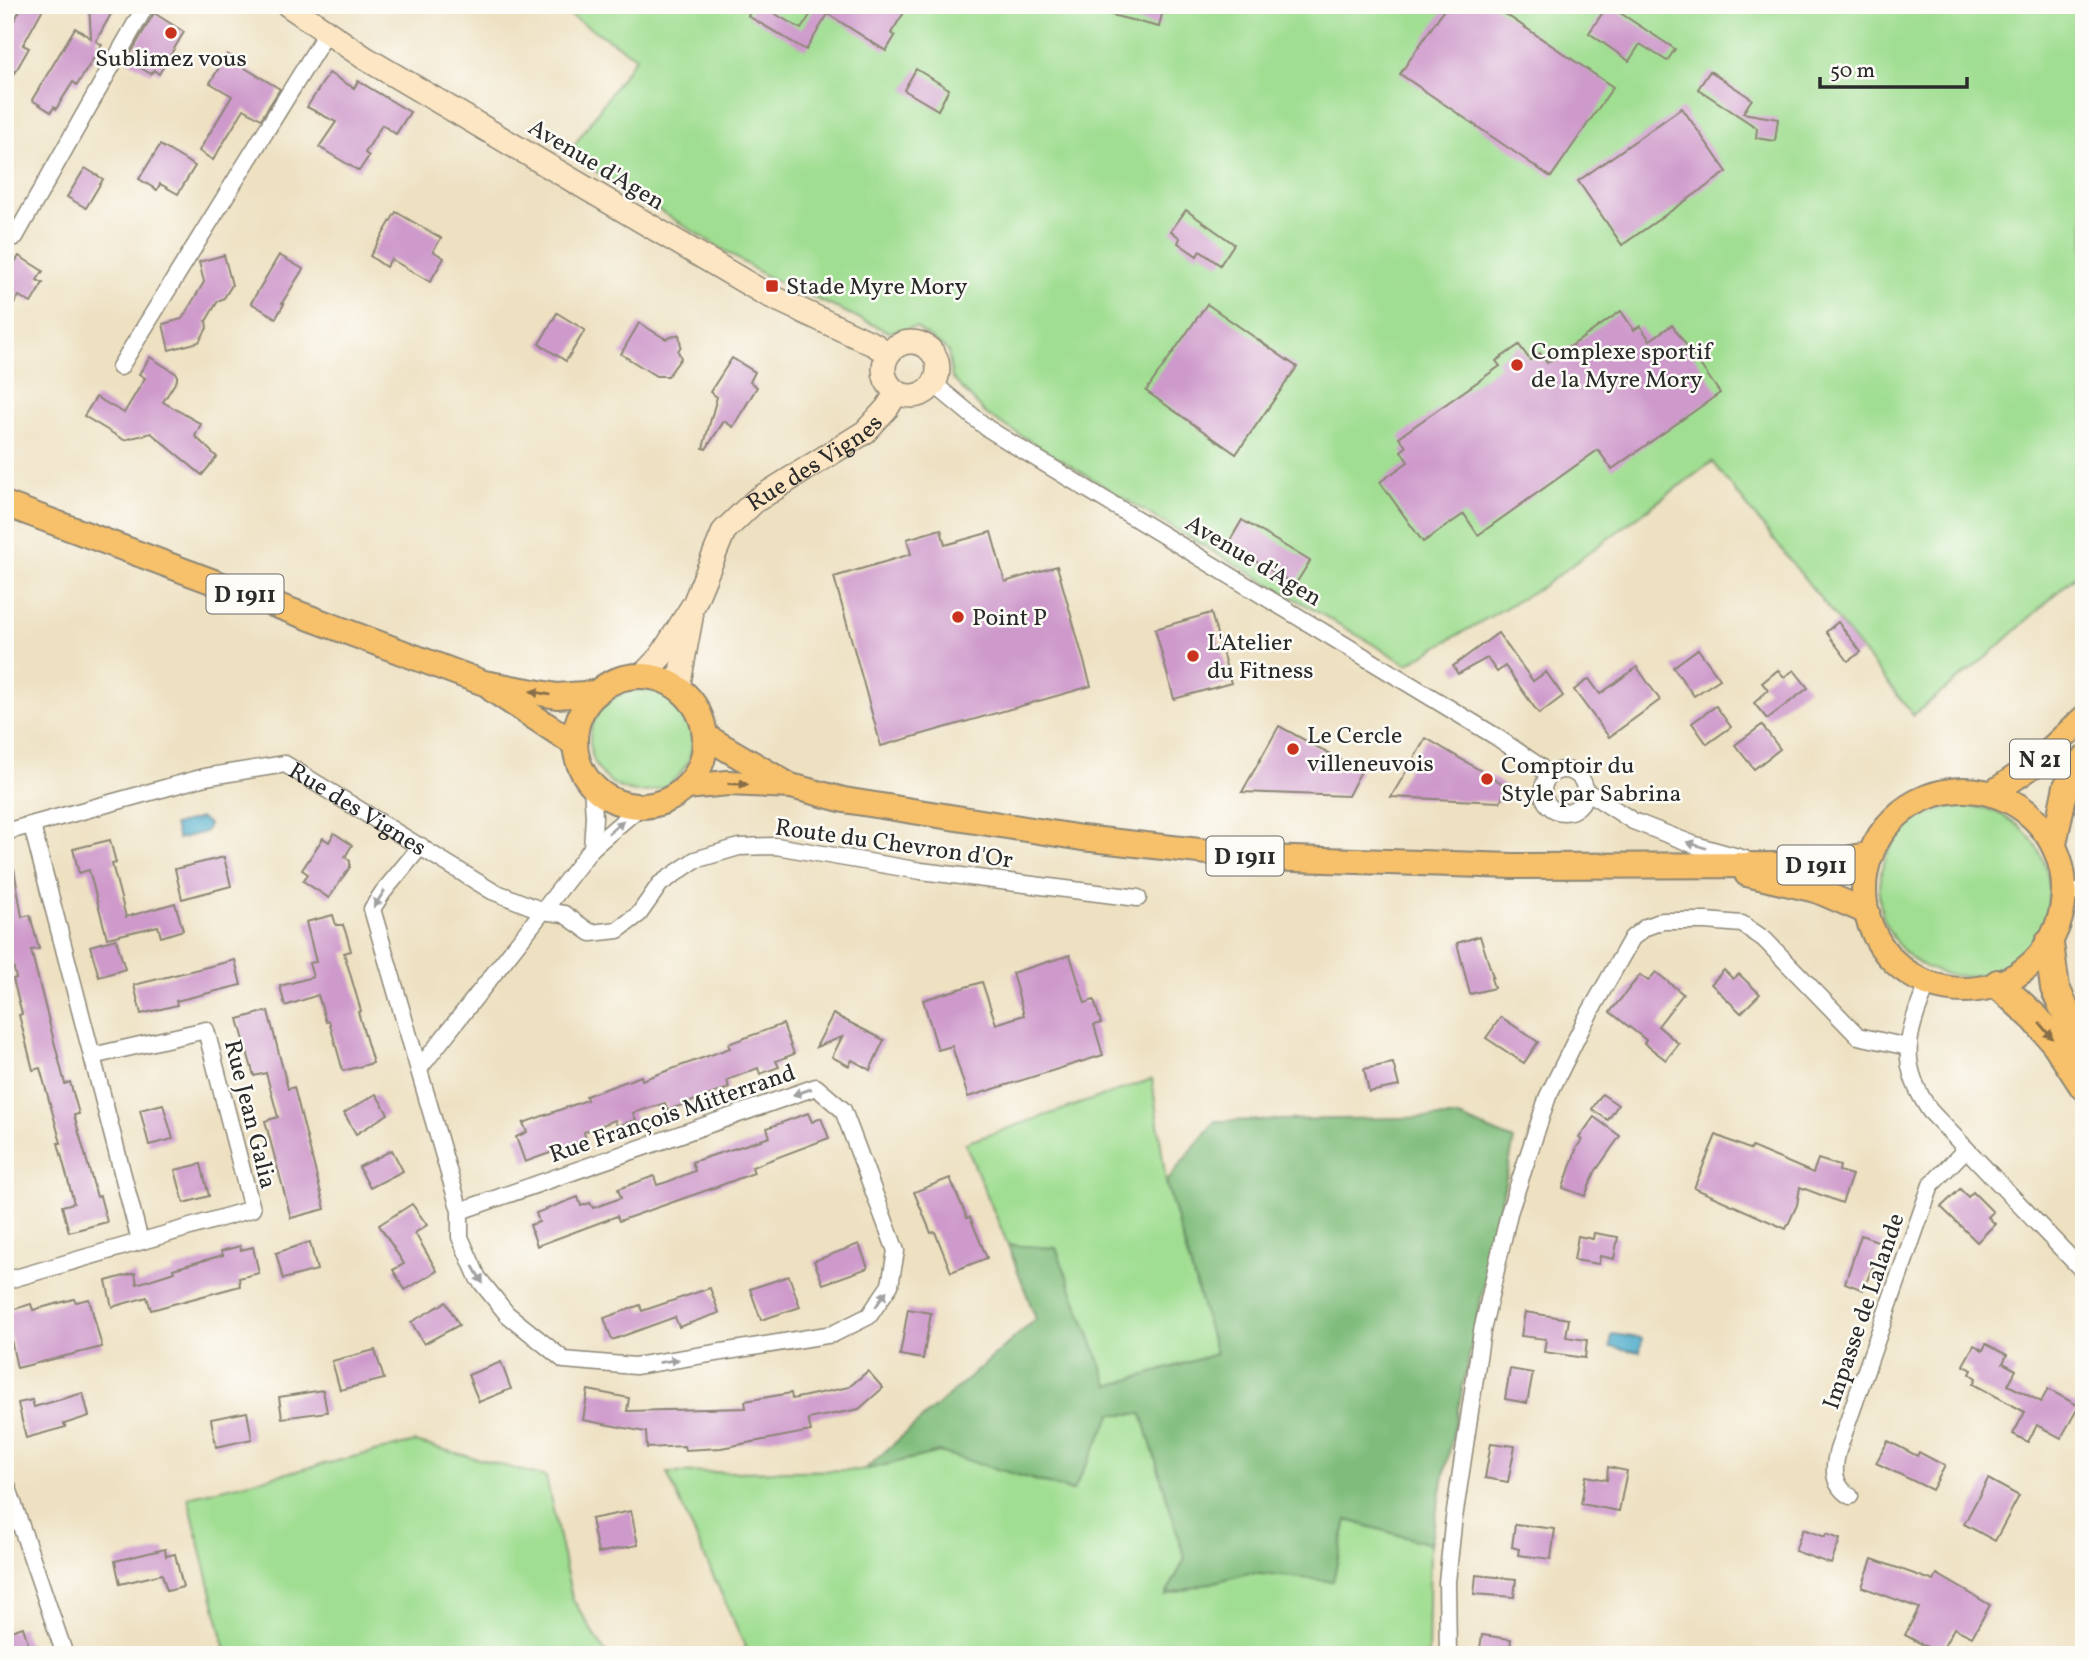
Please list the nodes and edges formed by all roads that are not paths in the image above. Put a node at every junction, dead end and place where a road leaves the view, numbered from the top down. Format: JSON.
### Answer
{"nodes":[{"id":1,"x":146,"y":5,"type":"edge"},
{"id":2,"x":288,"y":5,"type":"edge"},
{"id":3,"x":327,"y":32,"type":"junction"},
{"id":4,"x":15,"y":237,"type":"dead end"},
{"id":5,"x":888,"y":354,"type":"junction"},
{"id":6,"x":120,"y":367,"type":"dead end"},
{"id":7,"x":934,"y":384,"type":"junction"},
{"id":8,"x":897,"y":392,"type":"junction"},
{"id":9,"x":5,"y":504,"type":"edge"},
{"id":10,"x":694,"y":604,"type":"junction"},
{"id":11,"x":642,"y":676,"type":"junction"},
{"id":12,"x":484,"y":683,"type":"junction"},
{"id":13,"x":678,"y":688,"type":"junction"},
{"id":14,"x":597,"y":693,"type":"junction"},
{"id":15,"x":2084,"y":718,"type":"edge"},
{"id":16,"x":705,"y":736,"type":"junction"},
{"id":17,"x":575,"y":744,"type":"junction"},
{"id":18,"x":2084,"y":759,"type":"edge"},
{"id":19,"x":1549,"y":776,"type":"junction"},
{"id":20,"x":593,"y":785,"type":"junction"},
{"id":21,"x":791,"y":786,"type":"junction"},
{"id":22,"x":686,"y":787,"type":"junction"},
{"id":23,"x":1586,"y":792,"type":"junction"},
{"id":24,"x":1991,"y":794,"type":"junction"},
{"id":25,"x":641,"y":806,"type":"junction"},
{"id":26,"x":32,"y":826,"type":"junction"},
{"id":27,"x":5,"y":832,"type":"edge"},
{"id":28,"x":2054,"y":844,"type":"junction"},
{"id":29,"x":421,"y":846,"type":"junction"},
{"id":30,"x":592,"y":848,"type":"junction"},
{"id":31,"x":1871,"y":855,"type":"junction"},
{"id":32,"x":1705,"y":864,"type":"junction"},
{"id":33,"x":1761,"y":864,"type":"junction"},
{"id":34,"x":2074,"y":892,"type":"edge"},
{"id":35,"x":1138,"y":898,"type":"dead end"},
{"id":36,"x":543,"y":911,"type":"junction"},
{"id":37,"x":1867,"y":912,"type":"junction"},
{"id":38,"x":2049,"y":944,"type":"junction"},
{"id":39,"x":1928,"y":984,"type":"junction"},
{"id":40,"x":1998,"y":984,"type":"junction"},
{"id":41,"x":1908,"y":1047,"type":"junction"},
{"id":42,"x":2084,"y":1052,"type":"edge"},
{"id":43,"x":92,"y":1056,"type":"junction"},
{"id":44,"x":419,"y":1069,"type":"junction"},
{"id":45,"x":2084,"y":1086,"type":"edge"},
{"id":46,"x":1966,"y":1149,"type":"junction"},
{"id":47,"x":460,"y":1211,"type":"junction"},
{"id":48,"x":141,"y":1241,"type":"junction"},
{"id":49,"x":2084,"y":1272,"type":"edge"},
{"id":50,"x":5,"y":1281,"type":"edge"},
{"id":51,"x":5,"y":1479,"type":"edge"},
{"id":52,"x":1850,"y":1496,"type":"dead end"},
{"id":53,"x":65,"y":1655,"type":"edge"},
{"id":54,"x":1448,"y":1655,"type":"edge"}],
"edges":[{"from":1,"to":4,"type":"street"},
{"from":2,"to":3,"type":"main road","name":"Avenue d'Agen"},
{"from":3,"to":5,"type":"main road","name":"Avenue d'Agen"},
{"from":3,"to":6,"type":"street"},
{"from":5,"to":7,"type":"main road"},
{"from":5,"to":8,"type":"main road"},
{"from":7,"to":8,"type":"main road"},
{"from":7,"to":19,"type":"street","name":"Avenue d'Agen"},
{"from":8,"to":10,"type":"main road","name":"Rue des Vignes"},
{"from":9,"to":12,"type":"main road","number":"D 1911"},
{"from":10,"to":11,"type":"main road","name":"Rue des Vignes"},
{"from":10,"to":13,"type":"main road","name":"Rue des Vignes"},
{"from":11,"to":13,"type":"main road"},
{"from":11,"to":14,"type":"main road"},
{"from":14,"to":12,"type":"main road","number":"D 1911","one_way":true},
{"from":12,"to":17,"type":"main road","number":"D 1911"},
{"from":13,"to":16,"type":"main road"},
{"from":14,"to":17,"type":"main road"},
{"from":15,"to":24,"type":"main road","number":"N 21"},
{"from":16,"to":21,"type":"main road","number":"D 1911"},
{"from":16,"to":22,"type":"main road"},
{"from":17,"to":20,"type":"main road"},
{"from":18,"to":28,"type":"main road","number":"N 21"},
{"from":19,"to":23,"type":"street"},
{"from":19,"to":23,"type":"street"},
{"from":20,"to":25,"type":"main road"},
{"from":20,"to":30,"type":"street"},
{"from":22,"to":21,"type":"main road","number":"D 1911","one_way":true},
{"from":21,"to":32,"type":"main road","number":"D 1911"},
{"from":22,"to":25,"type":"main road"},
{"from":33,"to":23,"type":"street","one_way":true},
{"from":24,"to":28,"type":"main road"},
{"from":24,"to":31,"type":"main road"},
{"from":30,"to":25,"type":"street","one_way":true},
{"from":26,"to":27,"type":"street","name":"Rue des Vignes"},
{"from":26,"to":29,"type":"street","name":"Rue des Vignes"},
{"from":26,"to":43,"type":"street"},
{"from":28,"to":34,"type":"main road"},
{"from":29,"to":36,"type":"street","name":"Rue des Vignes"},
{"from":29,"to":44,"type":"street","name":"Rue François Mitterrand","one_way":true},
{"from":30,"to":36,"type":"street"},
{"from":31,"to":33,"type":"main road","number":"D 1911"},
{"from":31,"to":37,"type":"main road"},
{"from":32,"to":33,"type":"main road","number":"D 1911"},
{"from":32,"to":37,"type":"main road","number":"D 1911"},
{"from":34,"to":38,"type":"main road"},
{"from":35,"to":36,"type":"street","name":"Route du Chevron d'Or"},
{"from":36,"to":44,"type":"street"},
{"from":37,"to":39,"type":"main road"},
{"from":38,"to":40,"type":"main road"},
{"from":38,"to":42,"type":"highway"},
{"from":39,"to":40,"type":"main road"},
{"from":39,"to":41,"type":"street"},
{"from":40,"to":45,"type":"highway","one_way":true},
{"from":41,"to":46,"type":"street"},
{"from":41,"to":54,"type":"street"},
{"from":43,"to":48,"type":"street"},
{"from":43,"to":48,"type":"street","name":"Rue Jean Galia"},
{"from":44,"to":47,"type":"street","name":"Rue François Mitterrand"},
{"from":46,"to":49,"type":"street"},
{"from":46,"to":52,"type":"street","name":"Impasse de Lalande"},
{"from":47,"to":47,"type":"street","name":"Rue François Mitterrand","one_way":true},
{"from":48,"to":50,"type":"street","name":"Rue Jean Galia"},
{"from":51,"to":53,"type":"street"}]}
